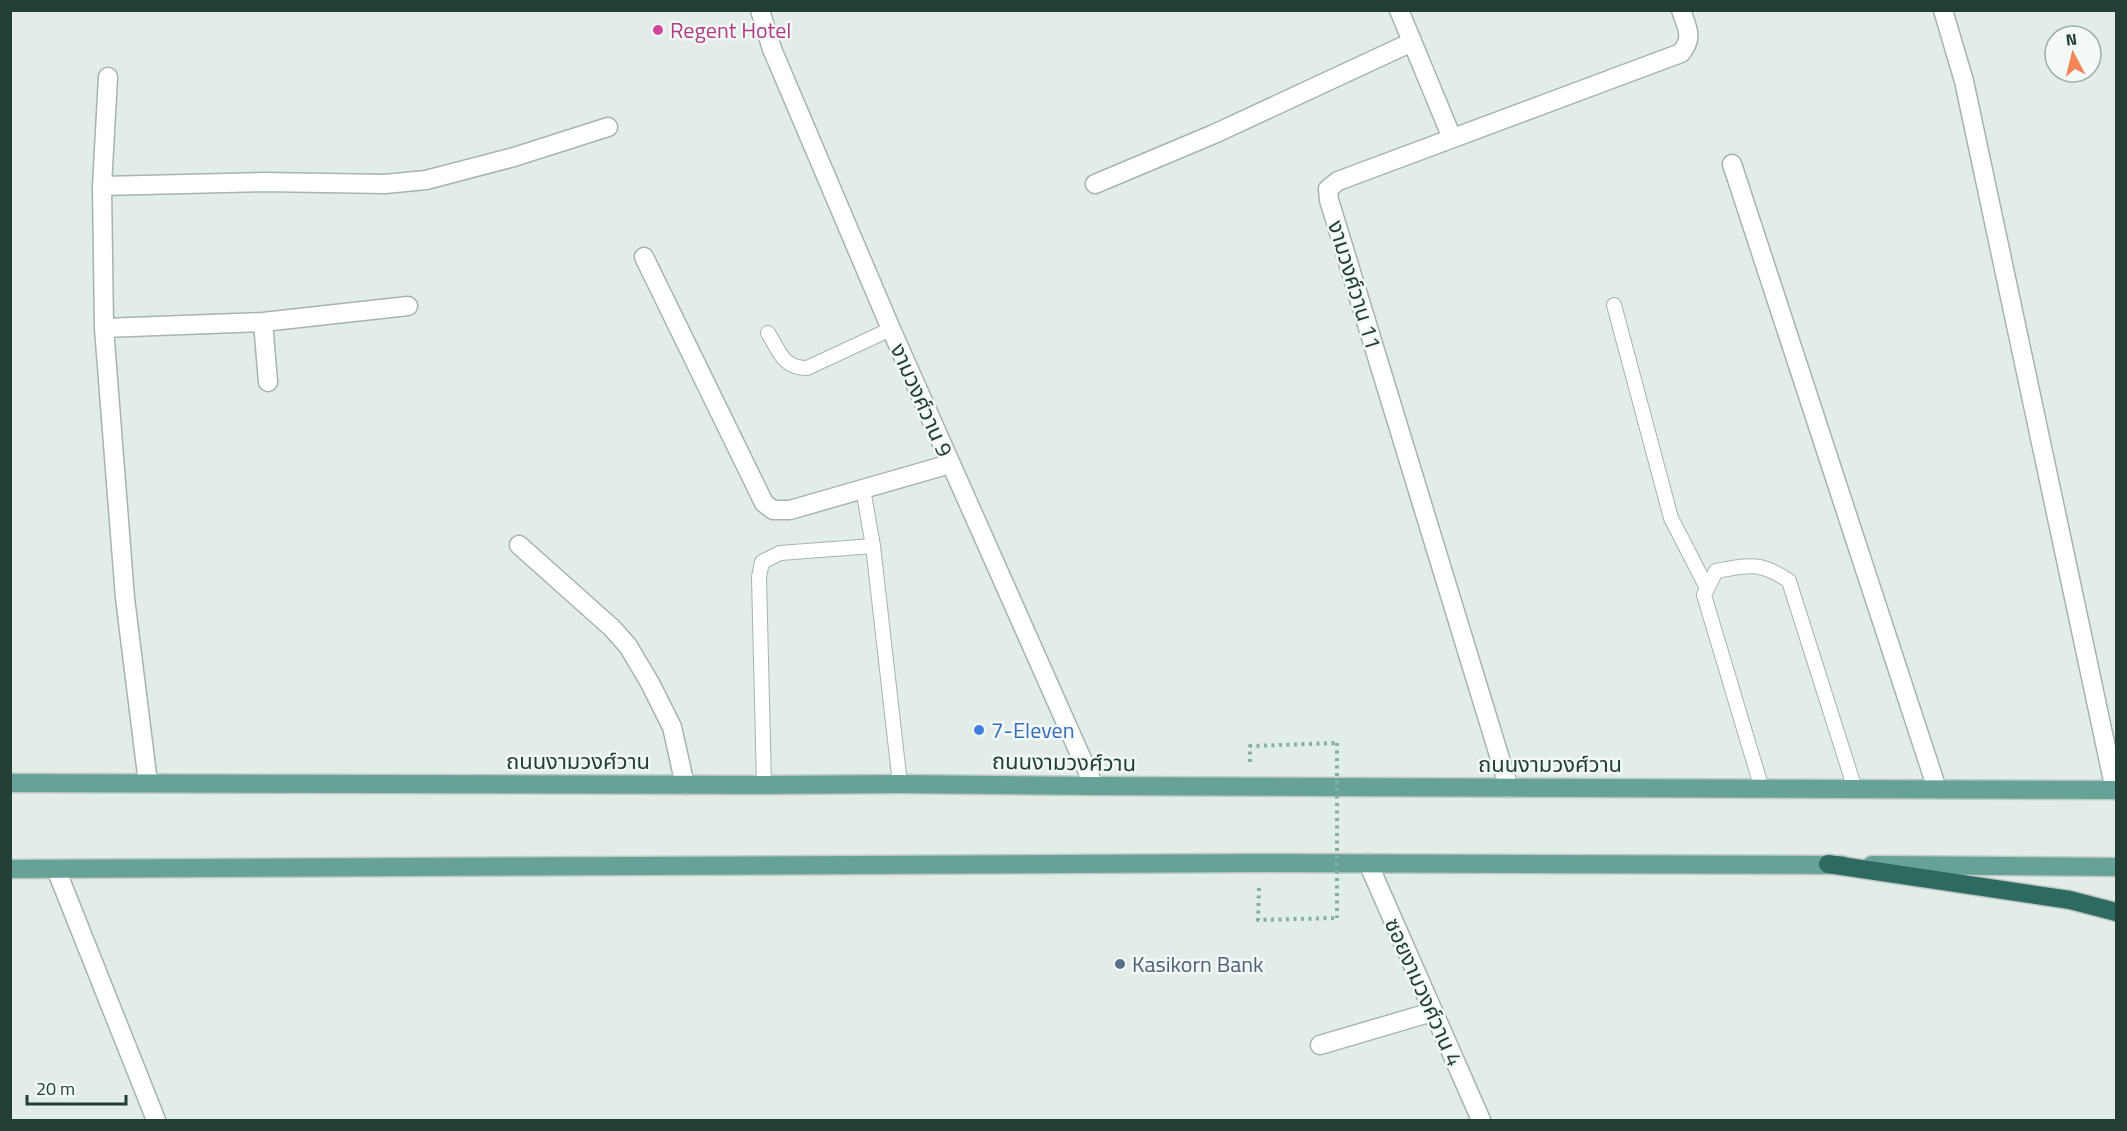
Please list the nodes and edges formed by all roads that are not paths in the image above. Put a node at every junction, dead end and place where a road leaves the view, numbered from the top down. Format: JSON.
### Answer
{"nodes":[{"id":1,"x":760,"y":10,"type":"edge"},
{"id":2,"x":1399,"y":10,"type":"edge"},
{"id":3,"x":1681,"y":10,"type":"edge"},
{"id":4,"x":1943,"y":10,"type":"edge"},
{"id":5,"x":1412,"y":42,"type":"junction"},
{"id":6,"x":108,"y":76,"type":"dead end"},
{"id":7,"x":608,"y":127,"type":"dead end"},
{"id":8,"x":1452,"y":138,"type":"junction"},
{"id":9,"x":1732,"y":164,"type":"dead end"},
{"id":10,"x":1095,"y":184,"type":"dead end"},
{"id":11,"x":102,"y":186,"type":"junction"},
{"id":12,"x":644,"y":257,"type":"dead end"},
{"id":13,"x":1614,"y":305,"type":"dead end"},
{"id":14,"x":408,"y":306,"type":"dead end"},
{"id":15,"x":263,"y":322,"type":"junction"},
{"id":16,"x":104,"y":328,"type":"junction"},
{"id":17,"x":891,"y":329,"type":"junction"},
{"id":18,"x":768,"y":333,"type":"dead end"},
{"id":19,"x":268,"y":382,"type":"dead end"},
{"id":20,"x":950,"y":464,"type":"junction"},
{"id":21,"x":863,"y":489,"type":"junction"},
{"id":22,"x":519,"y":545,"type":"dead end"},
{"id":23,"x":873,"y":546,"type":"junction"},
{"id":24,"x":1707,"y":588,"type":"junction"},
{"id":25,"x":10,"y":783,"type":"edge"},
{"id":26,"x":148,"y":783,"type":"junction"},
{"id":27,"x":900,"y":784,"type":"junction"},
{"id":28,"x":685,"y":785,"type":"junction"},
{"id":29,"x":764,"y":785,"type":"junction"},
{"id":30,"x":1094,"y":786,"type":"junction"},
{"id":31,"x":1509,"y":788,"type":"junction"},
{"id":32,"x":1762,"y":789,"type":"junction"},
{"id":33,"x":1855,"y":789,"type":"junction"},
{"id":34,"x":1937,"y":789,"type":"junction"},
{"id":35,"x":2116,"y":790,"type":"edge"},
{"id":36,"x":1368,"y":863,"type":"junction"},
{"id":37,"x":1828,"y":864,"type":"junction"},
{"id":38,"x":2116,"y":867,"type":"edge"},
{"id":39,"x":10,"y":869,"type":"edge"},
{"id":40,"x":57,"y":869,"type":"junction"},
{"id":41,"x":2116,"y":912,"type":"edge"},
{"id":42,"x":1432,"y":1012,"type":"junction"},
{"id":43,"x":1320,"y":1045,"type":"dead end"},
{"id":44,"x":156,"y":1120,"type":"edge"},
{"id":45,"x":1481,"y":1120,"type":"edge"}],
"edges":[{"from":1,"to":17,"type":"street","name":"งามวงศ์วาน 9"},
{"from":2,"to":5,"type":"street"},
{"from":3,"to":8,"type":"street","name":"งามวงศ์วาน 11"},
{"from":4,"to":35,"type":"street"},
{"from":5,"to":8,"type":"street"},
{"from":5,"to":10,"type":"street"},
{"from":6,"to":11,"type":"street"},
{"from":7,"to":11,"type":"street"},
{"from":8,"to":31,"type":"street","name":"งามวงศ์วาน 11"},
{"from":9,"to":34,"type":"street"},
{"from":11,"to":16,"type":"street"},
{"from":12,"to":21,"type":"street"},
{"from":13,"to":24,"type":"lane"},
{"from":14,"to":15,"type":"street"},
{"from":15,"to":16,"type":"street"},
{"from":15,"to":19,"type":"street"},
{"from":16,"to":26,"type":"street"},
{"from":17,"to":18,"type":"lane"},
{"from":17,"to":20,"type":"street","name":"งามวงศ์วาน 9"},
{"from":20,"to":21,"type":"street"},
{"from":20,"to":30,"type":"street","name":"งามวงศ์วาน 9"},
{"from":21,"to":23,"type":"lane"},
{"from":22,"to":28,"type":"street"},
{"from":23,"to":27,"type":"lane"},
{"from":23,"to":29,"type":"lane"},
{"from":24,"to":32,"type":"lane"},
{"from":24,"to":33,"type":"lane"},
{"from":25,"to":26,"type":"main road","name":"ถนนงามวงศ์วาน"},
{"from":26,"to":28,"type":"main road","name":"ถนนงามวงศ์วาน"},
{"from":27,"to":29,"type":"main road","name":"ถนนงามวงศ์วาน"},
{"from":27,"to":30,"type":"main road","name":"ถนนงามวงศ์วาน"},
{"from":28,"to":29,"type":"main road","name":"ถนนงามวงศ์วาน"},
{"from":30,"to":31,"type":"main road","name":"ถนนงามวงศ์วาน"},
{"from":31,"to":32,"type":"main road","name":"ถนนงามวงศ์วาน"},
{"from":32,"to":33,"type":"main road","name":"ถนนงามวงศ์วาน"},
{"from":33,"to":34,"type":"main road","name":"ถนนงามวงศ์วาน"},
{"from":34,"to":35,"type":"main road","name":"ถนนงามวงศ์วาน"},
{"from":36,"to":37,"type":"main road"},
{"from":36,"to":40,"type":"main road"},
{"from":36,"to":42,"type":"street","name":"ซอยงามวงศ์วาน 4"},
{"from":37,"to":38,"type":"main road"},
{"from":37,"to":41,"type":"highway"},
{"from":39,"to":40,"type":"main road"},
{"from":40,"to":44,"type":"street"},
{"from":42,"to":43,"type":"street"},
{"from":42,"to":45,"type":"street","name":"ซอยงามวงศ์วาน 4"}]}
